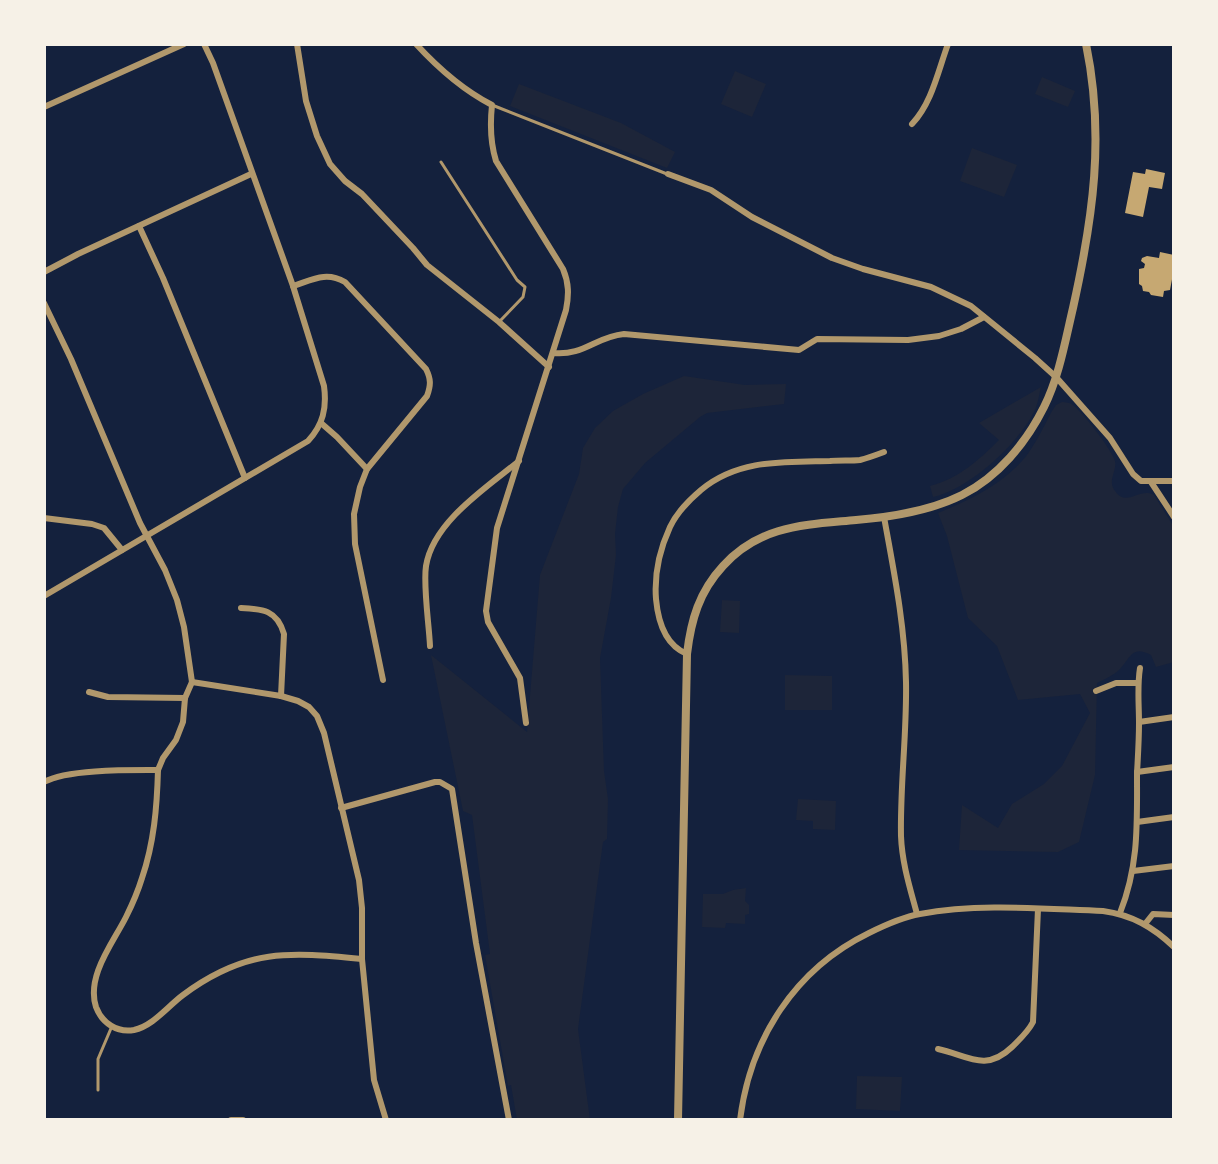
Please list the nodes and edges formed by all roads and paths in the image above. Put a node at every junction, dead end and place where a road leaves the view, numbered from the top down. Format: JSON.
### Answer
{"nodes":[{"id":1,"x":184,"y":44,"type":"edge"},
{"id":2,"x":204,"y":44,"type":"edge"},
{"id":3,"x":297,"y":44,"type":"edge"},
{"id":4,"x":416,"y":44,"type":"edge"},
{"id":5,"x":948,"y":44,"type":"edge"},
{"id":6,"x":1086,"y":44,"type":"edge"},
{"id":7,"x":492,"y":105,"type":"junction"},
{"id":8,"x":44,"y":107,"type":"edge"},
{"id":9,"x":912,"y":124,"type":"dead end"},
{"id":10,"x":441,"y":162,"type":"dead end"},
{"id":11,"x":251,"y":174,"type":"junction"},
{"id":12,"x":668,"y":174,"type":"joint"},
{"id":13,"x":139,"y":226,"type":"junction"},
{"id":14,"x":44,"y":272,"type":"edge"},
{"id":15,"x":293,"y":286,"type":"junction"},
{"id":16,"x":44,"y":303,"type":"edge"},
{"id":17,"x":984,"y":317,"type":"junction"},
{"id":18,"x":499,"y":322,"type":"junction"},
{"id":19,"x":553,"y":353,"type":"junction"},
{"id":20,"x":549,"y":367,"type":"junction"},
{"id":21,"x":1056,"y":377,"type":"junction"},
{"id":22,"x":321,"y":423,"type":"junction"},
{"id":23,"x":884,"y":452,"type":"dead end"},
{"id":24,"x":519,"y":461,"type":"junction"},
{"id":25,"x":367,"y":469,"type":"junction"},
{"id":26,"x":1133,"y":474,"type":"junction"},
{"id":27,"x":245,"y":478,"type":"junction"},
{"id":28,"x":1174,"y":481,"type":"edge"},
{"id":29,"x":1126,"y":482,"type":"dead end"},
{"id":30,"x":1151,"y":482,"type":"junction"},
{"id":31,"x":884,"y":517,"type":"junction"},
{"id":32,"x":1174,"y":517,"type":"edge"},
{"id":33,"x":44,"y":518,"type":"edge"},
{"id":34,"x":147,"y":536,"type":"junction"},
{"id":35,"x":122,"y":550,"type":"junction"},
{"id":36,"x":44,"y":596,"type":"edge"},
{"id":37,"x":241,"y":608,"type":"dead end"},
{"id":38,"x":430,"y":646,"type":"dead end"},
{"id":39,"x":687,"y":654,"type":"junction"},
{"id":40,"x":1140,"y":668,"type":"dead end"},
{"id":41,"x":383,"y":680,"type":"dead end"},
{"id":42,"x":192,"y":682,"type":"junction"},
{"id":43,"x":1138,"y":683,"type":"junction"},
{"id":44,"x":1096,"y":691,"type":"dead end"},
{"id":45,"x":89,"y":692,"type":"dead end"},
{"id":46,"x":281,"y":696,"type":"junction"},
{"id":47,"x":185,"y":698,"type":"junction"},
{"id":48,"x":1174,"y":717,"type":"edge"},
{"id":49,"x":1139,"y":722,"type":"junction"},
{"id":50,"x":526,"y":723,"type":"dead end"},
{"id":51,"x":1174,"y":767,"type":"edge"},
{"id":52,"x":158,"y":770,"type":"junction"},
{"id":53,"x":1137,"y":772,"type":"junction"},
{"id":54,"x":44,"y":782,"type":"edge"},
{"id":55,"x":341,"y":808,"type":"junction"},
{"id":56,"x":1174,"y":817,"type":"edge"},
{"id":57,"x":1137,"y":822,"type":"junction"},
{"id":58,"x":1174,"y":866,"type":"edge"},
{"id":59,"x":1133,"y":871,"type":"junction"},
{"id":60,"x":1038,"y":909,"type":"junction"},
{"id":61,"x":1120,"y":913,"type":"junction"},
{"id":62,"x":917,"y":914,"type":"junction"},
{"id":63,"x":1174,"y":915,"type":"edge"},
{"id":64,"x":1145,"y":924,"type":"junction"},
{"id":65,"x":1174,"y":947,"type":"edge"},
{"id":66,"x":362,"y":959,"type":"junction"},
{"id":67,"x":112,"y":1026,"type":"junction"},
{"id":68,"x":938,"y":1049,"type":"dead end"},
{"id":69,"x":98,"y":1090,"type":"dead end"},
{"id":70,"x":231,"y":1120,"type":"edge"},
{"id":71,"x":243,"y":1120,"type":"edge"},
{"id":72,"x":386,"y":1120,"type":"edge"},
{"id":73,"x":509,"y":1120,"type":"edge"},
{"id":74,"x":678,"y":1120,"type":"edge"},
{"id":75,"x":740,"y":1120,"type":"edge"}],
"edges":[{"from":1,"to":8,"type":"street"},
{"from":2,"to":11,"type":"street"},
{"from":3,"to":18,"type":"street"},
{"from":4,"to":7,"type":"street"},
{"from":5,"to":9,"type":"street"},
{"from":6,"to":21,"type":"street"},
{"from":7,"to":12,"type":"lane"},
{"from":7,"to":19,"type":"street"},
{"from":10,"to":18,"type":"lane"},
{"from":11,"to":13,"type":"street"},
{"from":11,"to":15,"type":"street"},
{"from":12,"to":17,"type":"street"},
{"from":13,"to":14,"type":"street"},
{"from":13,"to":27,"type":"street"},
{"from":15,"to":22,"type":"street"},
{"from":15,"to":25,"type":"street"},
{"from":16,"to":34,"type":"street"},
{"from":17,"to":19,"type":"street"},
{"from":17,"to":21,"type":"street"},
{"from":18,"to":20,"type":"street"},
{"from":19,"to":20,"type":"street"},
{"from":20,"to":24,"type":"street"},
{"from":21,"to":26,"type":"street"},
{"from":21,"to":31,"type":"street"},
{"from":22,"to":25,"type":"street"},
{"from":22,"to":27,"type":"street"},
{"from":23,"to":39,"type":"street"},
{"from":24,"to":38,"type":"street"},
{"from":24,"to":50,"type":"street"},
{"from":25,"to":41,"type":"street"},
{"from":26,"to":29,"type":"street"},
{"from":26,"to":30,"type":"street"},
{"from":27,"to":34,"type":"street"},
{"from":28,"to":30,"type":"street"},
{"from":30,"to":32,"type":"street"},
{"from":31,"to":39,"type":"street"},
{"from":31,"to":62,"type":"street"},
{"from":33,"to":35,"type":"street"},
{"from":34,"to":35,"type":"street"},
{"from":34,"to":42,"type":"street"},
{"from":35,"to":36,"type":"street"},
{"from":37,"to":46,"type":"street"},
{"from":39,"to":74,"type":"street"},
{"from":40,"to":43,"type":"street"},
{"from":42,"to":46,"type":"street"},
{"from":42,"to":47,"type":"street"},
{"from":43,"to":44,"type":"street"},
{"from":43,"to":49,"type":"street"},
{"from":45,"to":47,"type":"street"},
{"from":46,"to":55,"type":"street"},
{"from":47,"to":52,"type":"street"},
{"from":48,"to":49,"type":"street"},
{"from":49,"to":53,"type":"street"},
{"from":51,"to":53,"type":"street"},
{"from":52,"to":54,"type":"street"},
{"from":52,"to":67,"type":"street"},
{"from":53,"to":57,"type":"street"},
{"from":55,"to":66,"type":"street"},
{"from":55,"to":73,"type":"street"},
{"from":56,"to":57,"type":"street"},
{"from":57,"to":59,"type":"street"},
{"from":58,"to":59,"type":"street"},
{"from":59,"to":61,"type":"street"},
{"from":60,"to":61,"type":"street"},
{"from":60,"to":62,"type":"street"},
{"from":60,"to":68,"type":"street"},
{"from":61,"to":64,"type":"street"},
{"from":62,"to":75,"type":"street"},
{"from":63,"to":64,"type":"street"},
{"from":64,"to":65,"type":"street"},
{"from":66,"to":67,"type":"street"},
{"from":66,"to":72,"type":"street"},
{"from":67,"to":69,"type":"lane"},
{"from":70,"to":71,"type":"street"}]}
